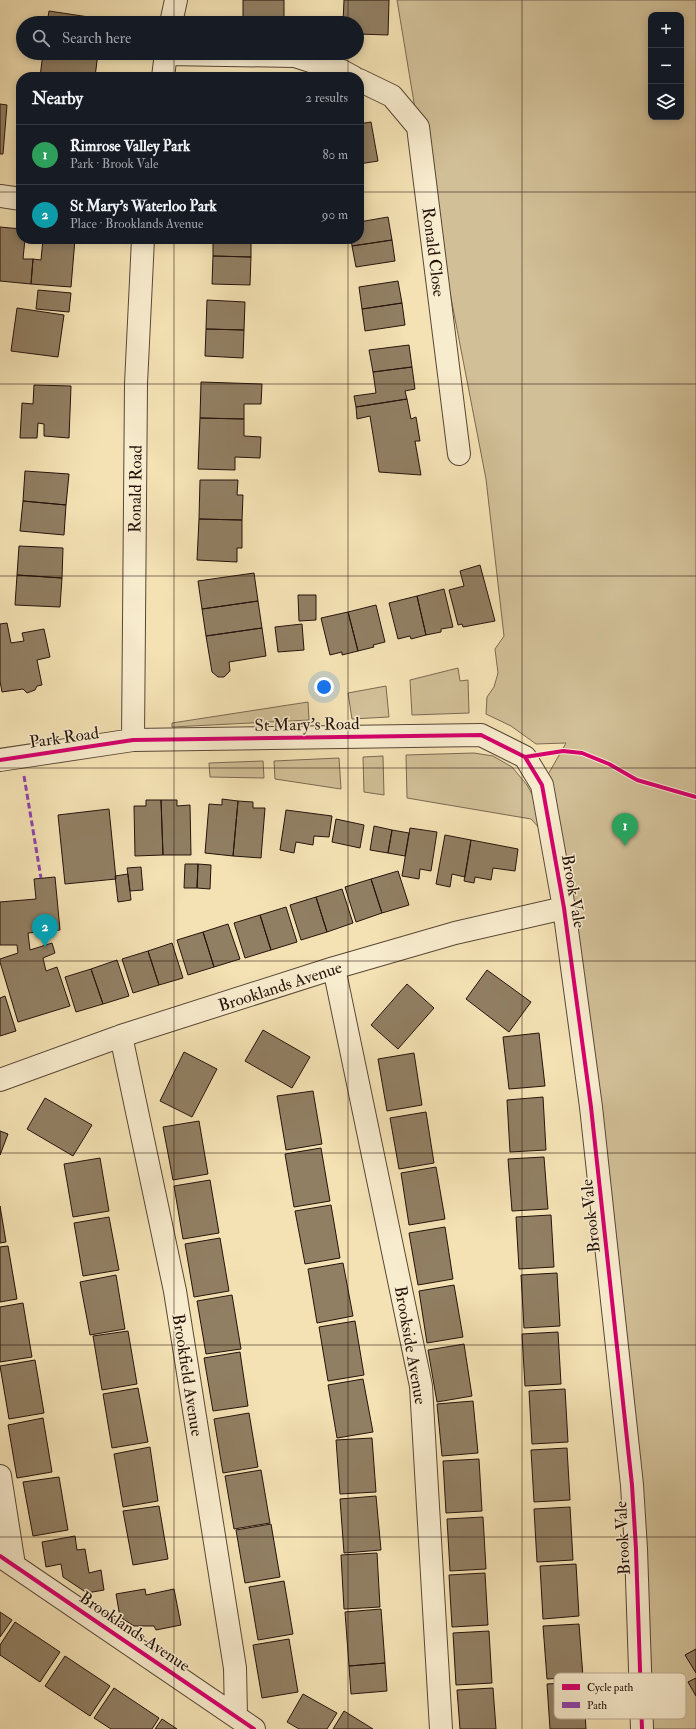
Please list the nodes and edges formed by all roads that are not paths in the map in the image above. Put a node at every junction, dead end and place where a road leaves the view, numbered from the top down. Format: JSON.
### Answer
{"nodes":[{"id":1,"x":176,"y":0,"type":"edge"},
{"id":2,"x":173,"y":16,"type":"edge"},
{"id":3,"x":165,"y":60,"type":"edge"},
{"id":4,"x":307,"y":60,"type":"edge"},
{"id":5,"x":164,"y":72,"type":"edge"},
{"id":6,"x":342,"y":72,"type":"edge"},
{"id":7,"x":364,"y":82,"type":"edge"},
{"id":8,"x":0,"y":196,"type":"edge"},
{"id":9,"x":16,"y":198,"type":"edge"},
{"id":10,"x":143,"y":244,"type":"edge"},
{"id":11,"x":460,"y":454,"type":"dead end"},
{"id":12,"x":481,"y":735,"type":"joint"},
{"id":13,"x":133,"y":740,"type":"junction"},
{"id":14,"x":0,"y":760,"type":"edge"},
{"id":15,"x":564,"y":908,"type":"junction"},
{"id":16,"x":334,"y":968,"type":"junction"},
{"id":17,"x":121,"y":1036,"type":"junction"},
{"id":18,"x":0,"y":1080,"type":"edge"},
{"id":19,"x":0,"y":1476,"type":"edge"},
{"id":20,"x":7,"y":1561,"type":"edge"},
{"id":21,"x":640,"y":1673,"type":"edge"},
{"id":22,"x":236,"y":1716,"type":"junction"},
{"id":23,"x":642,"y":1719,"type":"edge"},
{"id":24,"x":254,"y":1729,"type":"edge"},
{"id":25,"x":441,"y":1729,"type":"edge"},
{"id":26,"x":642,"y":1729,"type":"edge"}],
"edges":[{"from":1,"to":2,"type":"street"},
{"from":3,"to":5,"type":"street"},
{"from":4,"to":6,"type":"street"},
{"from":7,"to":11,"type":"street","name":"Ronald Close"},
{"from":8,"to":9,"type":"street"},
{"from":10,"to":13,"type":"street","name":"Ronald Road"},
{"from":12,"to":13,"type":"street","name":"St Mary's Road"},
{"from":12,"to":15,"type":"street","name":"Brook Vale"},
{"from":13,"to":14,"type":"street","name":"Park Road"},
{"from":15,"to":16,"type":"street","name":"Brooklands Avenue"},
{"from":15,"to":21,"type":"street","name":"Brook Vale"},
{"from":16,"to":17,"type":"street","name":"Brooklands Avenue"},
{"from":16,"to":25,"type":"street","name":"Brookside Avenue"},
{"from":17,"to":18,"type":"street","name":"Brooklands Avenue"},
{"from":17,"to":22,"type":"street","name":"Brookfield Avenue"},
{"from":19,"to":20,"type":"street"},
{"from":20,"to":22,"type":"street","name":"Brooklands Avenue"},
{"from":22,"to":24,"type":"street","name":"Brooklands Avenue"},
{"from":23,"to":26,"type":"street","name":"Brook Vale"}]}
